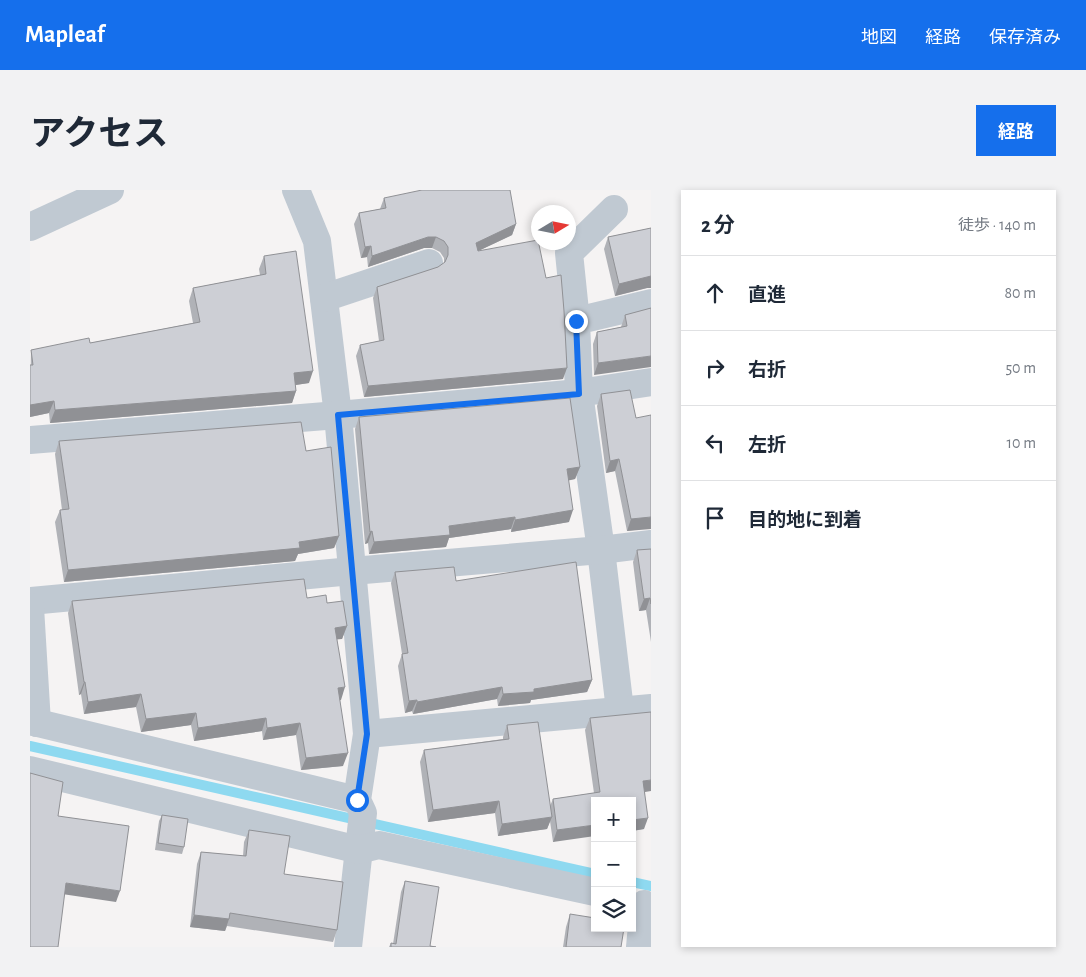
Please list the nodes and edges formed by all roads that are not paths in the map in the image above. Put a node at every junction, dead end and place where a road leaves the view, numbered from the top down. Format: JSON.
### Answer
{"nodes":[{"id":1,"x":110,"y":190,"type":"edge"},
{"id":2,"x":296,"y":190,"type":"edge"},
{"id":3,"x":614,"y":209,"type":"dead end"},
{"id":4,"x":30,"y":227,"type":"edge"},
{"id":5,"x":429,"y":263,"type":"dead end"},
{"id":6,"x":324,"y":298,"type":"junction"},
{"id":7,"x":651,"y":303,"type":"edge"},
{"id":8,"x":576,"y":321,"type":"junction"},
{"id":9,"x":651,"y":382,"type":"edge"},
{"id":10,"x":579,"y":394,"type":"junction"},
{"id":11,"x":338,"y":415,"type":"junction"},
{"id":12,"x":30,"y":440,"type":"edge"},
{"id":13,"x":651,"y":544,"type":"edge"},
{"id":14,"x":601,"y":550,"type":"junction"},
{"id":15,"x":352,"y":571,"type":"junction"},
{"id":16,"x":30,"y":602,"type":"edge"},
{"id":17,"x":30,"y":607,"type":"edge"},
{"id":18,"x":651,"y":708,"type":"edge"},
{"id":19,"x":620,"y":710,"type":"junction"},
{"id":20,"x":34,"y":722,"type":"edge"},
{"id":21,"x":367,"y":734,"type":"junction"},
{"id":22,"x":30,"y":770,"type":"edge"},
{"id":23,"x":360,"y":824,"type":"junction"},
{"id":24,"x":591,"y":891,"type":"edge"},
{"id":25,"x":642,"y":904,"type":"edge"},
{"id":26,"x":348,"y":947,"type":"edge"},
{"id":27,"x":640,"y":947,"type":"edge"}],
"edges":[{"from":1,"to":4,"type":"street"},
{"from":2,"to":6,"type":"street"},
{"from":3,"to":8,"type":"street"},
{"from":5,"to":6,"type":"street"},
{"from":6,"to":11,"type":"street"},
{"from":7,"to":8,"type":"street"},
{"from":8,"to":10,"type":"street"},
{"from":9,"to":10,"type":"street"},
{"from":10,"to":11,"type":"street"},
{"from":10,"to":14,"type":"street"},
{"from":11,"to":12,"type":"street"},
{"from":11,"to":15,"type":"street"},
{"from":13,"to":14,"type":"street"},
{"from":14,"to":15,"type":"street"},
{"from":14,"to":19,"type":"street"},
{"from":15,"to":16,"type":"street"},
{"from":15,"to":21,"type":"street"},
{"from":17,"to":20,"type":"street"},
{"from":18,"to":19,"type":"street"},
{"from":19,"to":21,"type":"street"},
{"from":20,"to":23,"type":"street"},
{"from":21,"to":23,"type":"street"},
{"from":22,"to":23,"type":"street"},
{"from":23,"to":24,"type":"street"},
{"from":23,"to":26,"type":"street"},
{"from":25,"to":27,"type":"street"}]}
